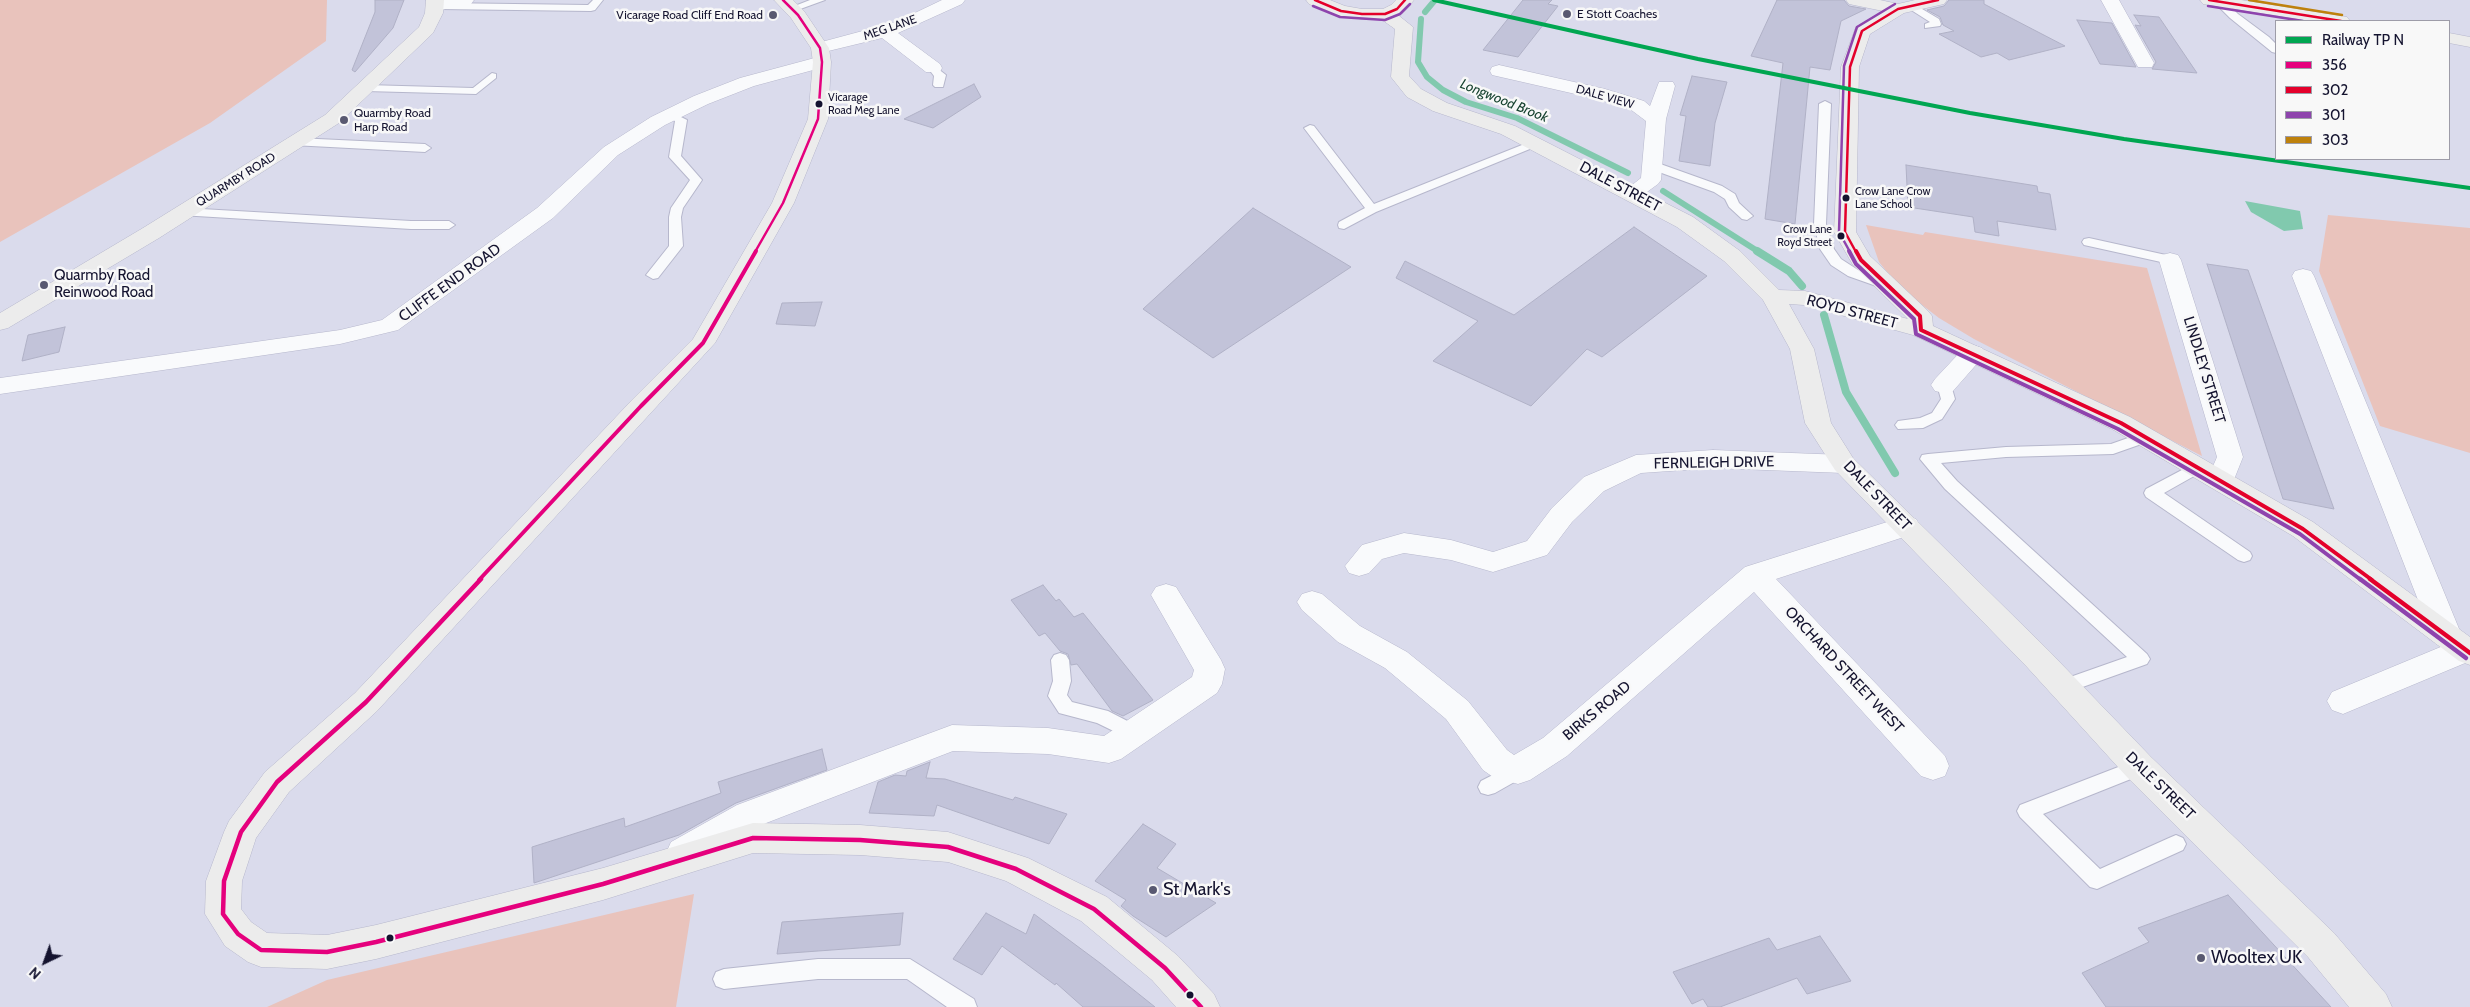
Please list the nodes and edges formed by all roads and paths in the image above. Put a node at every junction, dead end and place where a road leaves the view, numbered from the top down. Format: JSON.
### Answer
{"nodes":[{"id":1,"x":465,"y":0,"type":"edge"},
{"id":2,"x":598,"y":0,"type":"edge"},
{"id":3,"x":820,"y":0,"type":"edge"},
{"id":4,"x":956,"y":0,"type":"edge"},
{"id":5,"x":1314,"y":0,"type":"edge"},
{"id":6,"x":1856,"y":0,"type":"edge"},
{"id":7,"x":1938,"y":0,"type":"edge"},
{"id":8,"x":2110,"y":0,"type":"edge"},
{"id":9,"x":2217,"y":1,"type":"edge"},
{"id":10,"x":435,"y":3,"type":"edge"},
{"id":11,"x":788,"y":5,"type":"edge"},
{"id":12,"x":523,"y":7,"type":"junction"},
{"id":13,"x":1395,"y":7,"type":"edge"},
{"id":14,"x":1905,"y":8,"type":"junction"},
{"id":15,"x":513,"y":18,"type":"dead end"},
{"id":16,"x":2335,"y":20,"type":"edge"},
{"id":17,"x":1929,"y":26,"type":"dead end"},
{"id":18,"x":884,"y":31,"type":"junction"},
{"id":19,"x":2450,"y":38,"type":"edge"},
{"id":20,"x":2470,"y":42,"type":"edge"},
{"id":21,"x":2275,"y":49,"type":"edge"},
{"id":22,"x":821,"y":55,"type":"junction"},
{"id":23,"x":2145,"y":63,"type":"dead end"},
{"id":24,"x":933,"y":68,"type":"joint"},
{"id":25,"x":1499,"y":70,"type":"dead end"},
{"id":26,"x":492,"y":76,"type":"dead end"},
{"id":27,"x":939,"y":85,"type":"dead end"},
{"id":28,"x":1666,"y":86,"type":"dead end"},
{"id":29,"x":366,"y":88,"type":"junction"},
{"id":30,"x":1825,"y":104,"type":"dead end"},
{"id":31,"x":671,"y":115,"type":"junction"},
{"id":32,"x":1656,"y":119,"type":"junction"},
{"id":33,"x":1310,"y":128,"type":"dead end"},
{"id":34,"x":296,"y":142,"type":"junction"},
{"id":35,"x":1536,"y":144,"type":"junction"},
{"id":36,"x":425,"y":148,"type":"dead end"},
{"id":37,"x":1652,"y":165,"type":"junction"},
{"id":38,"x":1633,"y":193,"type":"junction"},
{"id":39,"x":1372,"y":209,"type":"junction"},
{"id":40,"x":184,"y":212,"type":"junction"},
{"id":41,"x":1747,"y":216,"type":"dead end"},
{"id":42,"x":449,"y":225,"type":"dead end"},
{"id":43,"x":1344,"y":225,"type":"dead end"},
{"id":44,"x":2089,"y":242,"type":"dead end"},
{"id":45,"x":2170,"y":260,"type":"joint"},
{"id":46,"x":654,"y":275,"type":"dead end"},
{"id":47,"x":2303,"y":276,"type":"dead end"},
{"id":48,"x":1887,"y":285,"type":"junction"},
{"id":49,"x":1773,"y":297,"type":"junction"},
{"id":50,"x":0,"y":323,"type":"edge"},
{"id":51,"x":1921,"y":330,"type":"junction"},
{"id":52,"x":1973,"y":353,"type":"junction"},
{"id":53,"x":1944,"y":385,"type":"joint"},
{"id":54,"x":0,"y":386,"type":"edge"},
{"id":55,"x":1903,"y":426,"type":"dead end"},
{"id":56,"x":2145,"y":437,"type":"junction"},
{"id":57,"x":1844,"y":464,"type":"junction"},
{"id":58,"x":2198,"y":467,"type":"junction"},
{"id":59,"x":2221,"y":480,"type":"junction"},
{"id":60,"x":1906,"y":526,"type":"junction"},
{"id":61,"x":2244,"y":556,"type":"dead end"},
{"id":62,"x":1359,"y":566,"type":"dead end"},
{"id":63,"x":1755,"y":575,"type":"junction"},
{"id":64,"x":1166,"y":595,"type":"dead end"},
{"id":65,"x":1312,"y":602,"type":"dead end"},
{"id":66,"x":2461,"y":646,"type":"edge"},
{"id":67,"x":1060,"y":660,"type":"dead end"},
{"id":68,"x":2064,"y":686,"type":"junction"},
{"id":69,"x":2343,"y":701,"type":"dead end"},
{"id":70,"x":1134,"y":733,"type":"junction"},
{"id":71,"x":1933,"y":766,"type":"dead end"},
{"id":72,"x":2139,"y":767,"type":"junction"},
{"id":73,"x":1518,"y":770,"type":"junction"},
{"id":74,"x":1488,"y":787,"type":"dead end"},
{"id":75,"x":2176,"y":844,"type":"dead end"},
{"id":76,"x":662,"y":866,"type":"junction"},
{"id":77,"x":724,"y":979,"type":"dead end"},
{"id":78,"x":966,"y":1007,"type":"edge"},
{"id":79,"x":1201,"y":1007,"type":"edge"},
{"id":80,"x":2373,"y":1007,"type":"edge"}],
"edges":[{"from":1,"to":10,"type":"street"},
{"from":2,"to":12,"type":"lane"},
{"from":3,"to":11,"type":"lane"},
{"from":4,"to":18,"type":"street","name":"MEG LANE"},
{"from":5,"to":13,"type":"street"},
{"from":6,"to":14,"type":"street"},
{"from":7,"to":14,"type":"street"},
{"from":8,"to":23,"type":"street"},
{"from":9,"to":16,"type":"street"},
{"from":9,"to":21,"type":"lane"},
{"from":10,"to":12,"type":"lane"},
{"from":10,"to":29,"type":"street","name":"QUARMBY ROAD"},
{"from":11,"to":22,"type":"street"},
{"from":12,"to":15,"type":"lane"},
{"from":13,"to":35,"type":"street","name":"DALE STREET"},
{"from":14,"to":17,"type":"lane"},
{"from":14,"to":48,"type":"street"},
{"from":18,"to":22,"type":"street","name":"MEG LANE"},
{"from":18,"to":24,"type":"street"},
{"from":19,"to":20,"type":"street"},
{"from":22,"to":31,"type":"street","name":"CLIFFE END ROAD"},
{"from":22,"to":76,"type":"street"},
{"from":24,"to":27,"type":"lane"},
{"from":25,"to":32,"type":"street","name":"DALE VIEW"},
{"from":26,"to":29,"type":"lane"},
{"from":28,"to":32,"type":"street"},
{"from":29,"to":34,"type":"street","name":"QUARMBY ROAD"},
{"from":30,"to":48,"type":"lane"},
{"from":31,"to":46,"type":"lane"},
{"from":31,"to":54,"type":"street","name":"CLIFFE END ROAD"},
{"from":32,"to":37,"type":"street"},
{"from":33,"to":39,"type":"lane"},
{"from":34,"to":36,"type":"lane"},
{"from":34,"to":40,"type":"street","name":"QUARMBY ROAD"},
{"from":35,"to":38,"type":"street","name":"DALE STREET"},
{"from":35,"to":39,"type":"lane"},
{"from":37,"to":38,"type":"street"},
{"from":37,"to":41,"type":"lane"},
{"from":38,"to":49,"type":"street","name":"DALE STREET"},
{"from":39,"to":43,"type":"lane"},
{"from":40,"to":42,"type":"lane"},
{"from":40,"to":50,"type":"street","name":"QUARMBY ROAD"},
{"from":44,"to":45,"type":"lane"},
{"from":45,"to":59,"type":"street","name":"LINDLEY STREET"},
{"from":47,"to":66,"type":"street"},
{"from":48,"to":51,"type":"street"},
{"from":49,"to":51,"type":"street","name":"ROYD STREET"},
{"from":49,"to":57,"type":"street","name":"DALE STREET"},
{"from":51,"to":52,"type":"street","name":"ROYD STREET"},
{"from":52,"to":53,"type":"street"},
{"from":52,"to":56,"type":"street","name":"ROYD STREET"},
{"from":53,"to":55,"type":"lane"},
{"from":56,"to":58,"type":"street","name":"ROYD STREET"},
{"from":56,"to":68,"type":"lane"},
{"from":57,"to":60,"type":"street","name":"DALE STREET"},
{"from":57,"to":62,"type":"street","name":"FERNLEIGH DRIVE"},
{"from":58,"to":59,"type":"street","name":"ROYD STREET"},
{"from":58,"to":61,"type":"lane"},
{"from":59,"to":66,"type":"street","name":"ROYD STREET"},
{"from":60,"to":63,"type":"street","name":"BIRKS ROAD"},
{"from":60,"to":68,"type":"street","name":"DALE STREET"},
{"from":63,"to":71,"type":"street","name":"ORCHARD STREET WEST"},
{"from":63,"to":73,"type":"street","name":"BIRKS ROAD"},
{"from":64,"to":70,"type":"street"},
{"from":65,"to":73,"type":"street"},
{"from":66,"to":69,"type":"street"},
{"from":67,"to":70,"type":"lane"},
{"from":68,"to":72,"type":"street","name":"DALE STREET"},
{"from":70,"to":76,"type":"street"},
{"from":72,"to":75,"type":"lane"},
{"from":72,"to":80,"type":"street","name":"DALE STREET"},
{"from":73,"to":74,"type":"lane"},
{"from":76,"to":79,"type":"street"},
{"from":77,"to":78,"type":"lane"}]}
